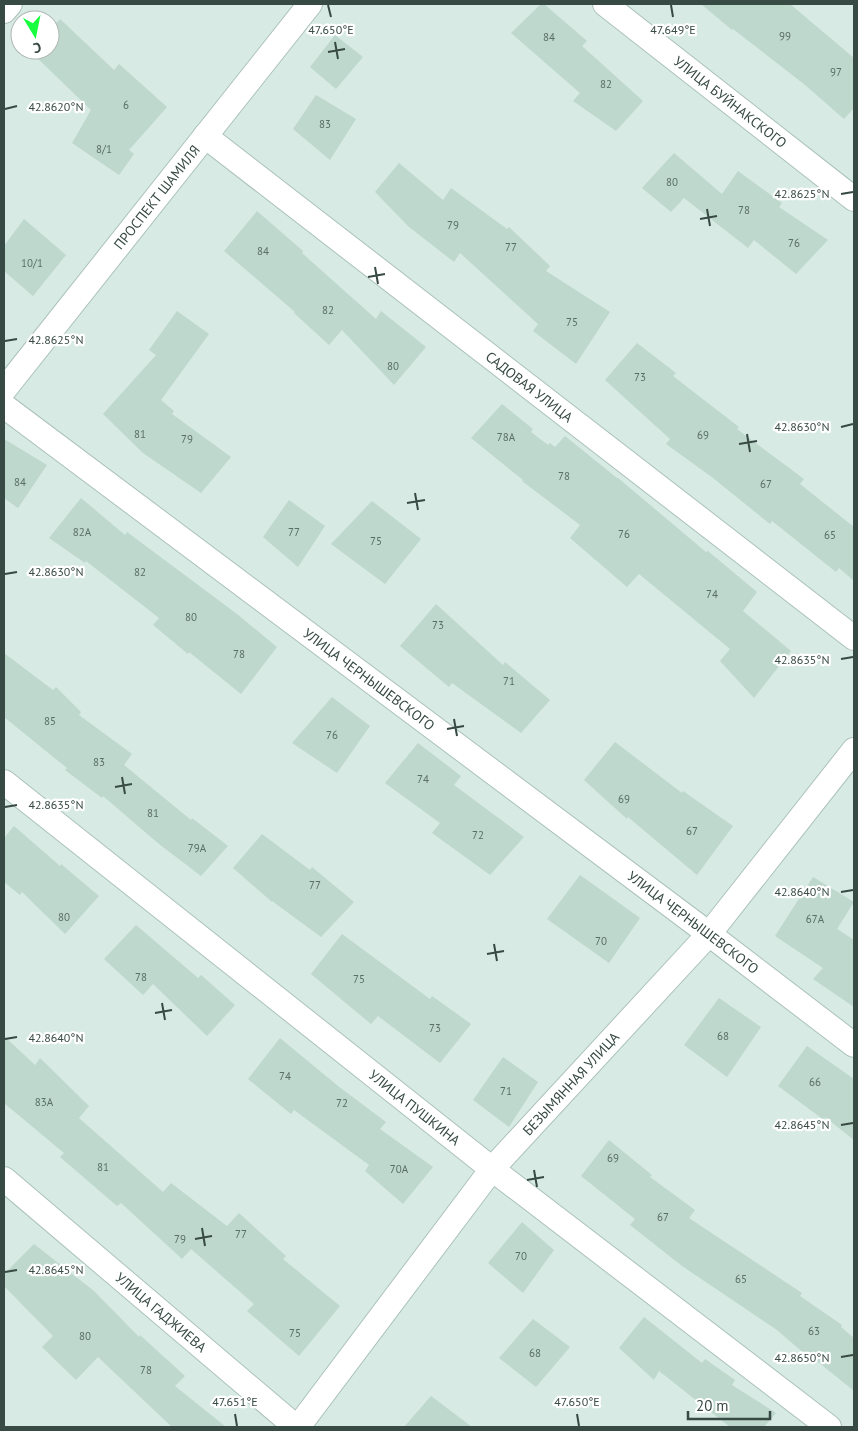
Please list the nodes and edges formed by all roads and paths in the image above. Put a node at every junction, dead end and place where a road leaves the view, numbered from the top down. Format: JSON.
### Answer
{"nodes":[{"id":1,"x":10,"y":4,"type":"edge"},
{"id":2,"x":605,"y":4,"type":"edge"},
{"id":3,"x":302,"y":7,"type":"edge"},
{"id":4,"x":4,"y":11,"type":"edge"},
{"id":5,"x":205,"y":136,"type":"junction"},
{"id":6,"x":854,"y":199,"type":"edge"},
{"id":7,"x":4,"y":390,"type":"edge"},
{"id":8,"x":4,"y":406,"type":"edge"},
{"id":9,"x":854,"y":638,"type":"edge"},
{"id":10,"x":854,"y":750,"type":"edge"},
{"id":11,"x":4,"y":782,"type":"edge"},
{"id":12,"x":709,"y":934,"type":"junction"},
{"id":13,"x":854,"y":1045,"type":"edge"},
{"id":14,"x":492,"y":1168,"type":"junction"},
{"id":15,"x":4,"y":1179,"type":"edge"},
{"id":16,"x":297,"y":1427,"type":"edge"},
{"id":17,"x":829,"y":1427,"type":"edge"}],
"edges":[{"from":1,"to":4,"type":"street"},
{"from":2,"to":6,"type":"street","name":"УЛИЦА БУЙНАКСКОГО"},
{"from":3,"to":5,"type":"street","name":"ПРОСПЕКТ ШАМИЛЯ"},
{"from":5,"to":7,"type":"street","name":"ПРОСПЕКТ ШАМИЛЯ"},
{"from":5,"to":9,"type":"street","name":"САДОВАЯ УЛИЦА"},
{"from":8,"to":12,"type":"street","name":"УЛИЦА ЧЕРНЫШЕВСКОГО"},
{"from":10,"to":12,"type":"street","name":"БЕЗЫМЯННАЯ УЛИЦА"},
{"from":11,"to":14,"type":"street","name":"УЛИЦА ПУШКИНА"},
{"from":12,"to":13,"type":"street","name":"УЛИЦА ЧЕРНЫШЕВСКОГО"},
{"from":12,"to":14,"type":"street","name":"БЕЗЫМЯННАЯ УЛИЦА"},
{"from":14,"to":16,"type":"street","name":"БЕЗЫМЯННАЯ УЛИЦА"},
{"from":14,"to":17,"type":"street","name":"УЛИЦА ПУШКИНА"},
{"from":15,"to":16,"type":"street","name":"УЛИЦА ГАДЖИЕВА"}]}
